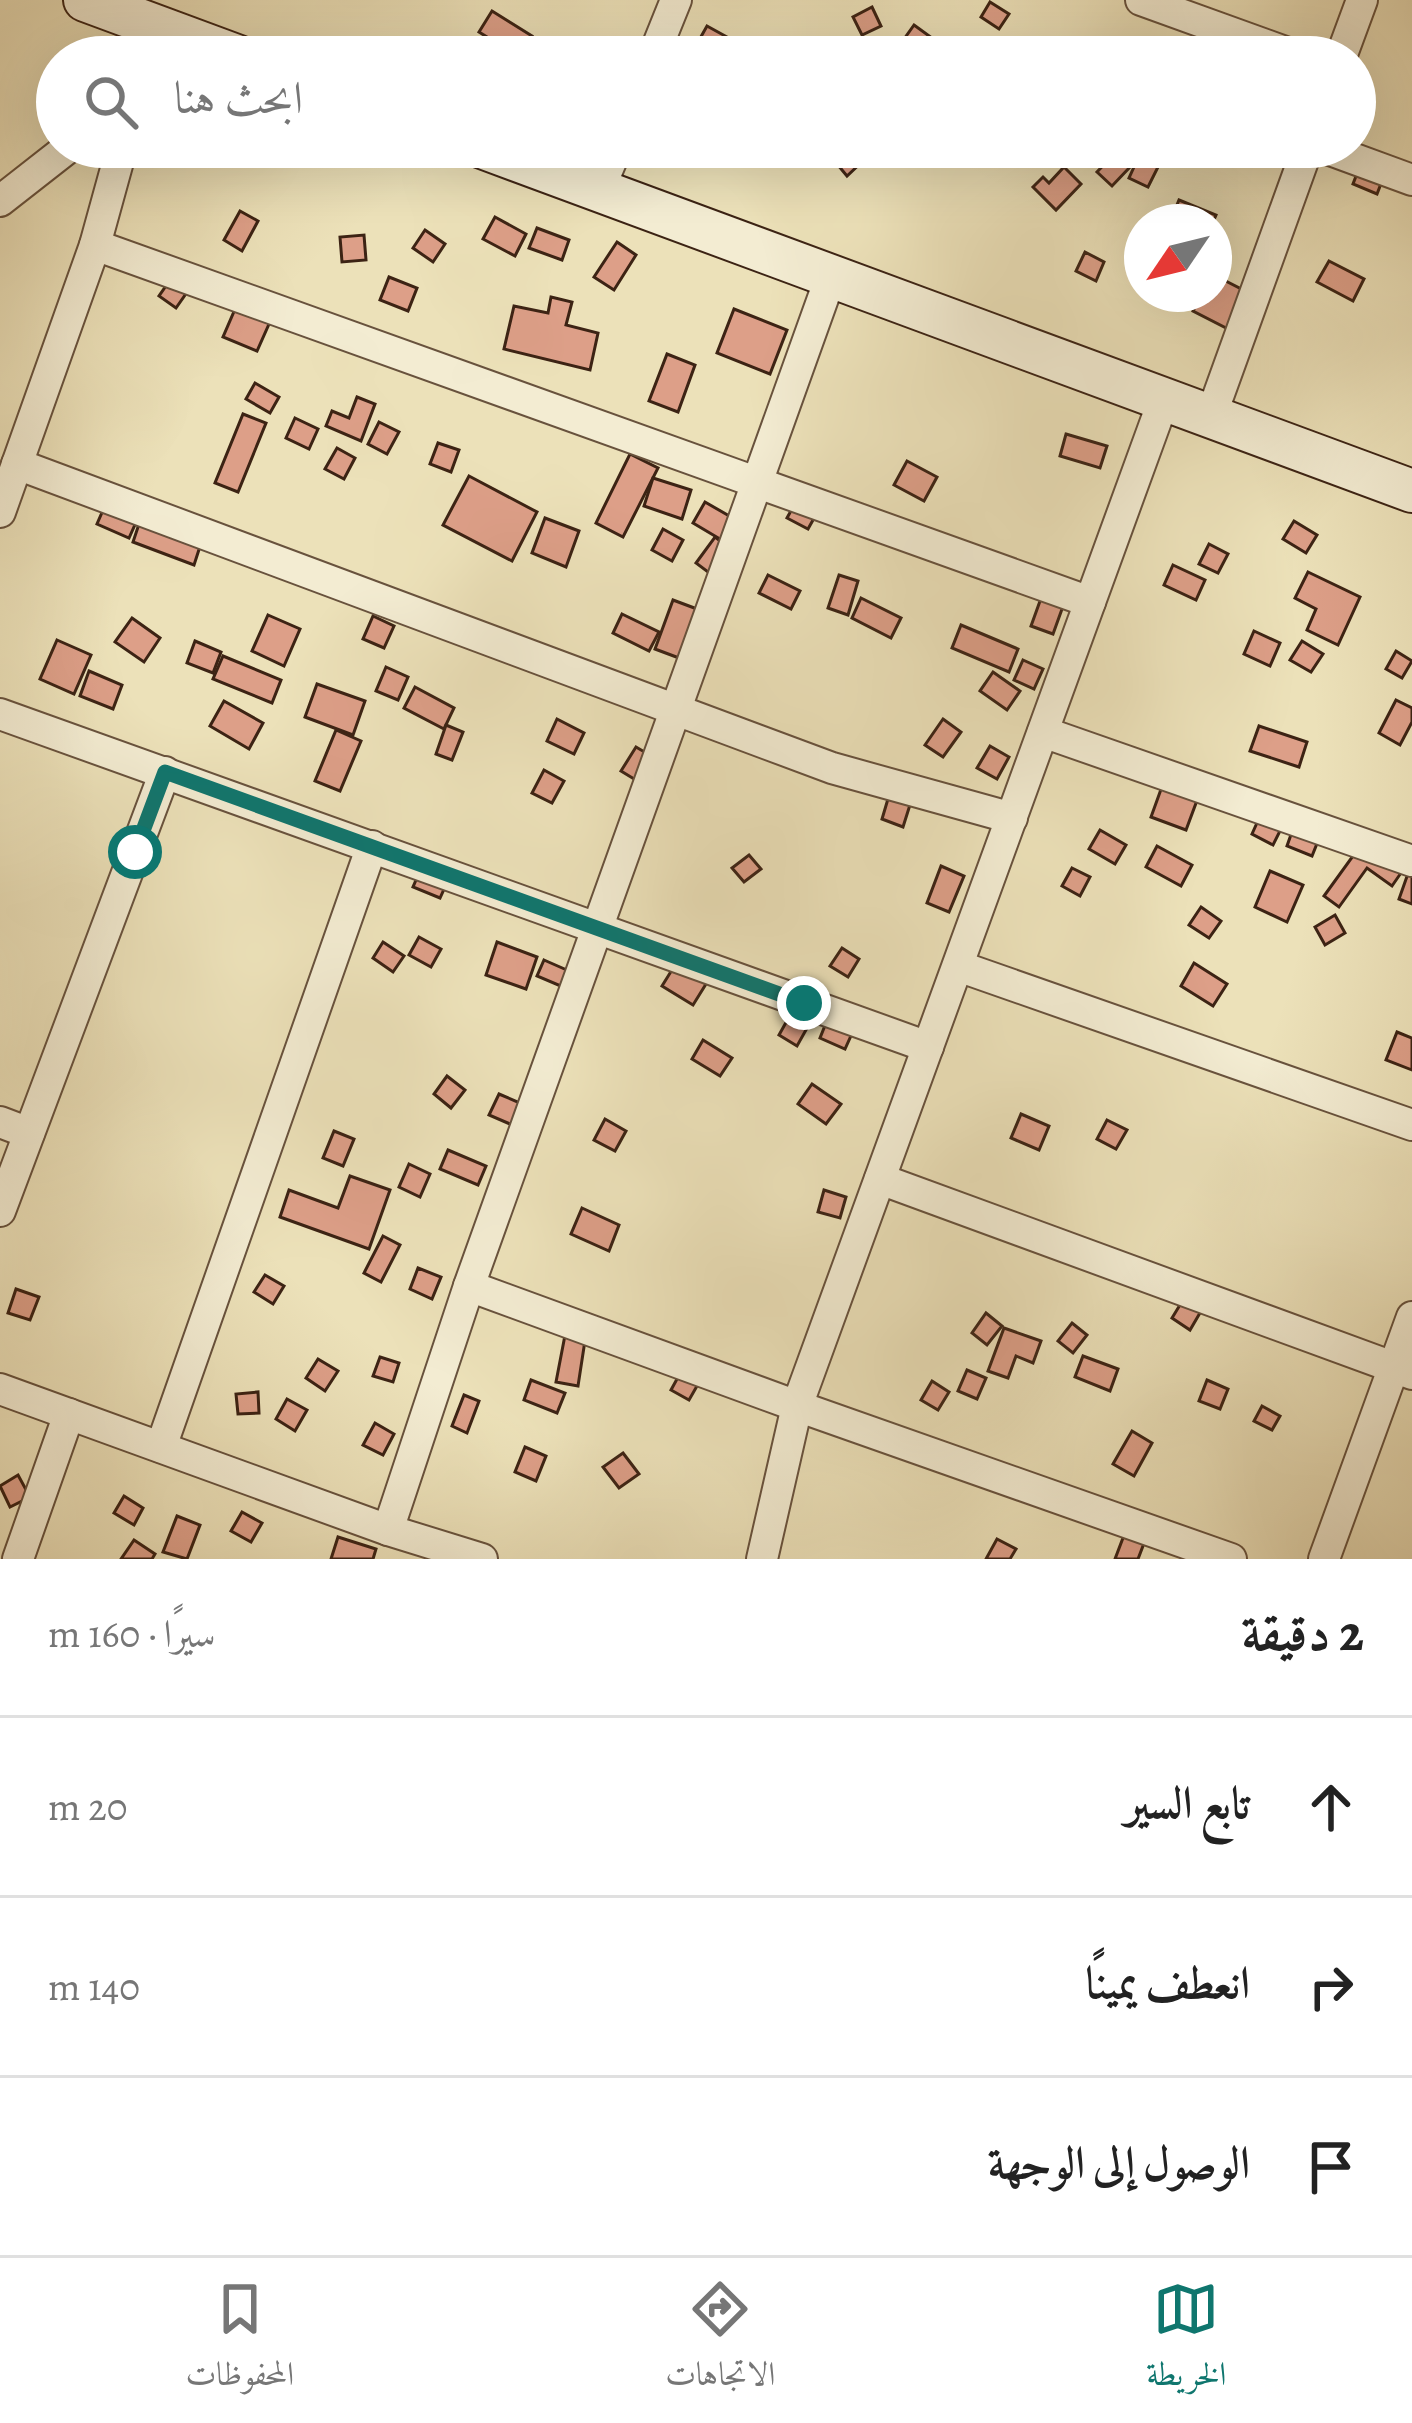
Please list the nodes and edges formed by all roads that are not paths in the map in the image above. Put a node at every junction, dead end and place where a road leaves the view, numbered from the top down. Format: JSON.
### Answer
{"nodes":[{"id":1,"x":676,"y":0,"type":"edge"},
{"id":2,"x":1141,"y":0,"type":"edge"},
{"id":3,"x":1362,"y":0,"type":"edge"},
{"id":4,"x":108,"y":4,"type":"edge"},
{"id":5,"x":175,"y":36,"type":"edge"},
{"id":6,"x":661,"y":36,"type":"edge"},
{"id":7,"x":1241,"y":36,"type":"edge"},
{"id":8,"x":1349,"y":36,"type":"edge"},
{"id":9,"x":1376,"y":167,"type":"edge"},
{"id":10,"x":42,"y":168,"type":"edge"},
{"id":11,"x":116,"y":168,"type":"edge"},
{"id":12,"x":539,"y":168,"type":"edge"},
{"id":13,"x":608,"y":168,"type":"edge"},
{"id":14,"x":1300,"y":168,"type":"edge"},
{"id":15,"x":1412,"y":181,"type":"edge"},
{"id":16,"x":599,"y":190,"type":"junction"},
{"id":17,"x":0,"y":201,"type":"edge"},
{"id":18,"x":95,"y":245,"type":"junction"},
{"id":19,"x":831,"y":276,"type":"junction"},
{"id":20,"x":1164,"y":399,"type":"junction"},
{"id":21,"x":1211,"y":416,"type":"junction"},
{"id":22,"x":17,"y":464,"type":"junction"},
{"id":23,"x":756,"y":484,"type":"junction"},
{"id":24,"x":1412,"y":490,"type":"edge"},
{"id":25,"x":0,"y":512,"type":"edge"},
{"id":26,"x":1090,"y":602,"type":"junction"},
{"id":27,"x":676,"y":710,"type":"junction"},
{"id":28,"x":0,"y":714,"type":"edge"},
{"id":29,"x":1043,"y":732,"type":"junction"},
{"id":30,"x":165,"y":772,"type":"junction"},
{"id":31,"x":1012,"y":818,"type":"junction"},
{"id":32,"x":372,"y":847,"type":"junction"},
{"id":33,"x":1412,"y":861,"type":"edge"},
{"id":34,"x":598,"y":928,"type":"junction"},
{"id":35,"x":958,"y":965,"type":"junction"},
{"id":36,"x":928,"y":1048,"type":"junction"},
{"id":37,"x":1412,"y":1125,"type":"edge"},
{"id":38,"x":15,"y":1127,"type":"edge"},
{"id":39,"x":880,"y":1179,"type":"junction"},
{"id":40,"x":0,"y":1211,"type":"edge"},
{"id":41,"x":469,"y":1286,"type":"junction"},
{"id":42,"x":1412,"y":1317,"type":"edge"},
{"id":43,"x":1403,"y":1370,"type":"edge"},
{"id":44,"x":0,"y":1389,"type":"edge"},
{"id":45,"x":797,"y":1406,"type":"junction"},
{"id":46,"x":69,"y":1414,"type":"junction"},
{"id":47,"x":161,"y":1447,"type":"junction"},
{"id":48,"x":388,"y":1530,"type":"junction"},
{"id":49,"x":18,"y":1559,"type":"edge"},
{"id":50,"x":482,"y":1559,"type":"edge"},
{"id":51,"x":762,"y":1559,"type":"edge"},
{"id":52,"x":1231,"y":1559,"type":"edge"},
{"id":53,"x":1324,"y":1559,"type":"edge"}],
"edges":[{"from":1,"to":6,"type":"street"},
{"from":2,"to":7,"type":"street"},
{"from":3,"to":8,"type":"street"},
{"from":4,"to":5,"type":"main road"},
{"from":9,"to":15,"type":"street"},
{"from":10,"to":17,"type":"street"},
{"from":11,"to":18,"type":"street"},
{"from":12,"to":16,"type":"main road"},
{"from":13,"to":16,"type":"street"},
{"from":14,"to":21,"type":"street"},
{"from":16,"to":19,"type":"main road"},
{"from":18,"to":22,"type":"street"},
{"from":18,"to":23,"type":"street"},
{"from":19,"to":20,"type":"main road"},
{"from":19,"to":23,"type":"street"},
{"from":20,"to":21,"type":"main road"},
{"from":20,"to":26,"type":"street"},
{"from":21,"to":24,"type":"main road"},
{"from":22,"to":25,"type":"street"},
{"from":22,"to":27,"type":"street"},
{"from":23,"to":26,"type":"street"},
{"from":23,"to":27,"type":"street"},
{"from":26,"to":29,"type":"street"},
{"from":27,"to":31,"type":"street"},
{"from":27,"to":34,"type":"street"},
{"from":28,"to":30,"type":"street"},
{"from":29,"to":31,"type":"street"},
{"from":29,"to":33,"type":"street"},
{"from":30,"to":32,"type":"street"},
{"from":30,"to":38,"type":"street"},
{"from":31,"to":35,"type":"street"},
{"from":32,"to":34,"type":"street"},
{"from":32,"to":47,"type":"street"},
{"from":34,"to":36,"type":"street"},
{"from":34,"to":41,"type":"street"},
{"from":35,"to":36,"type":"street"},
{"from":35,"to":37,"type":"street"},
{"from":36,"to":39,"type":"street"},
{"from":38,"to":40,"type":"street"},
{"from":39,"to":43,"type":"street"},
{"from":39,"to":45,"type":"street"},
{"from":41,"to":45,"type":"street"},
{"from":41,"to":48,"type":"street"},
{"from":42,"to":43,"type":"street"},
{"from":43,"to":53,"type":"street"},
{"from":44,"to":46,"type":"street"},
{"from":45,"to":51,"type":"street"},
{"from":45,"to":52,"type":"street"},
{"from":46,"to":47,"type":"street"},
{"from":46,"to":49,"type":"street"},
{"from":47,"to":48,"type":"street"},
{"from":48,"to":50,"type":"street"}]}
